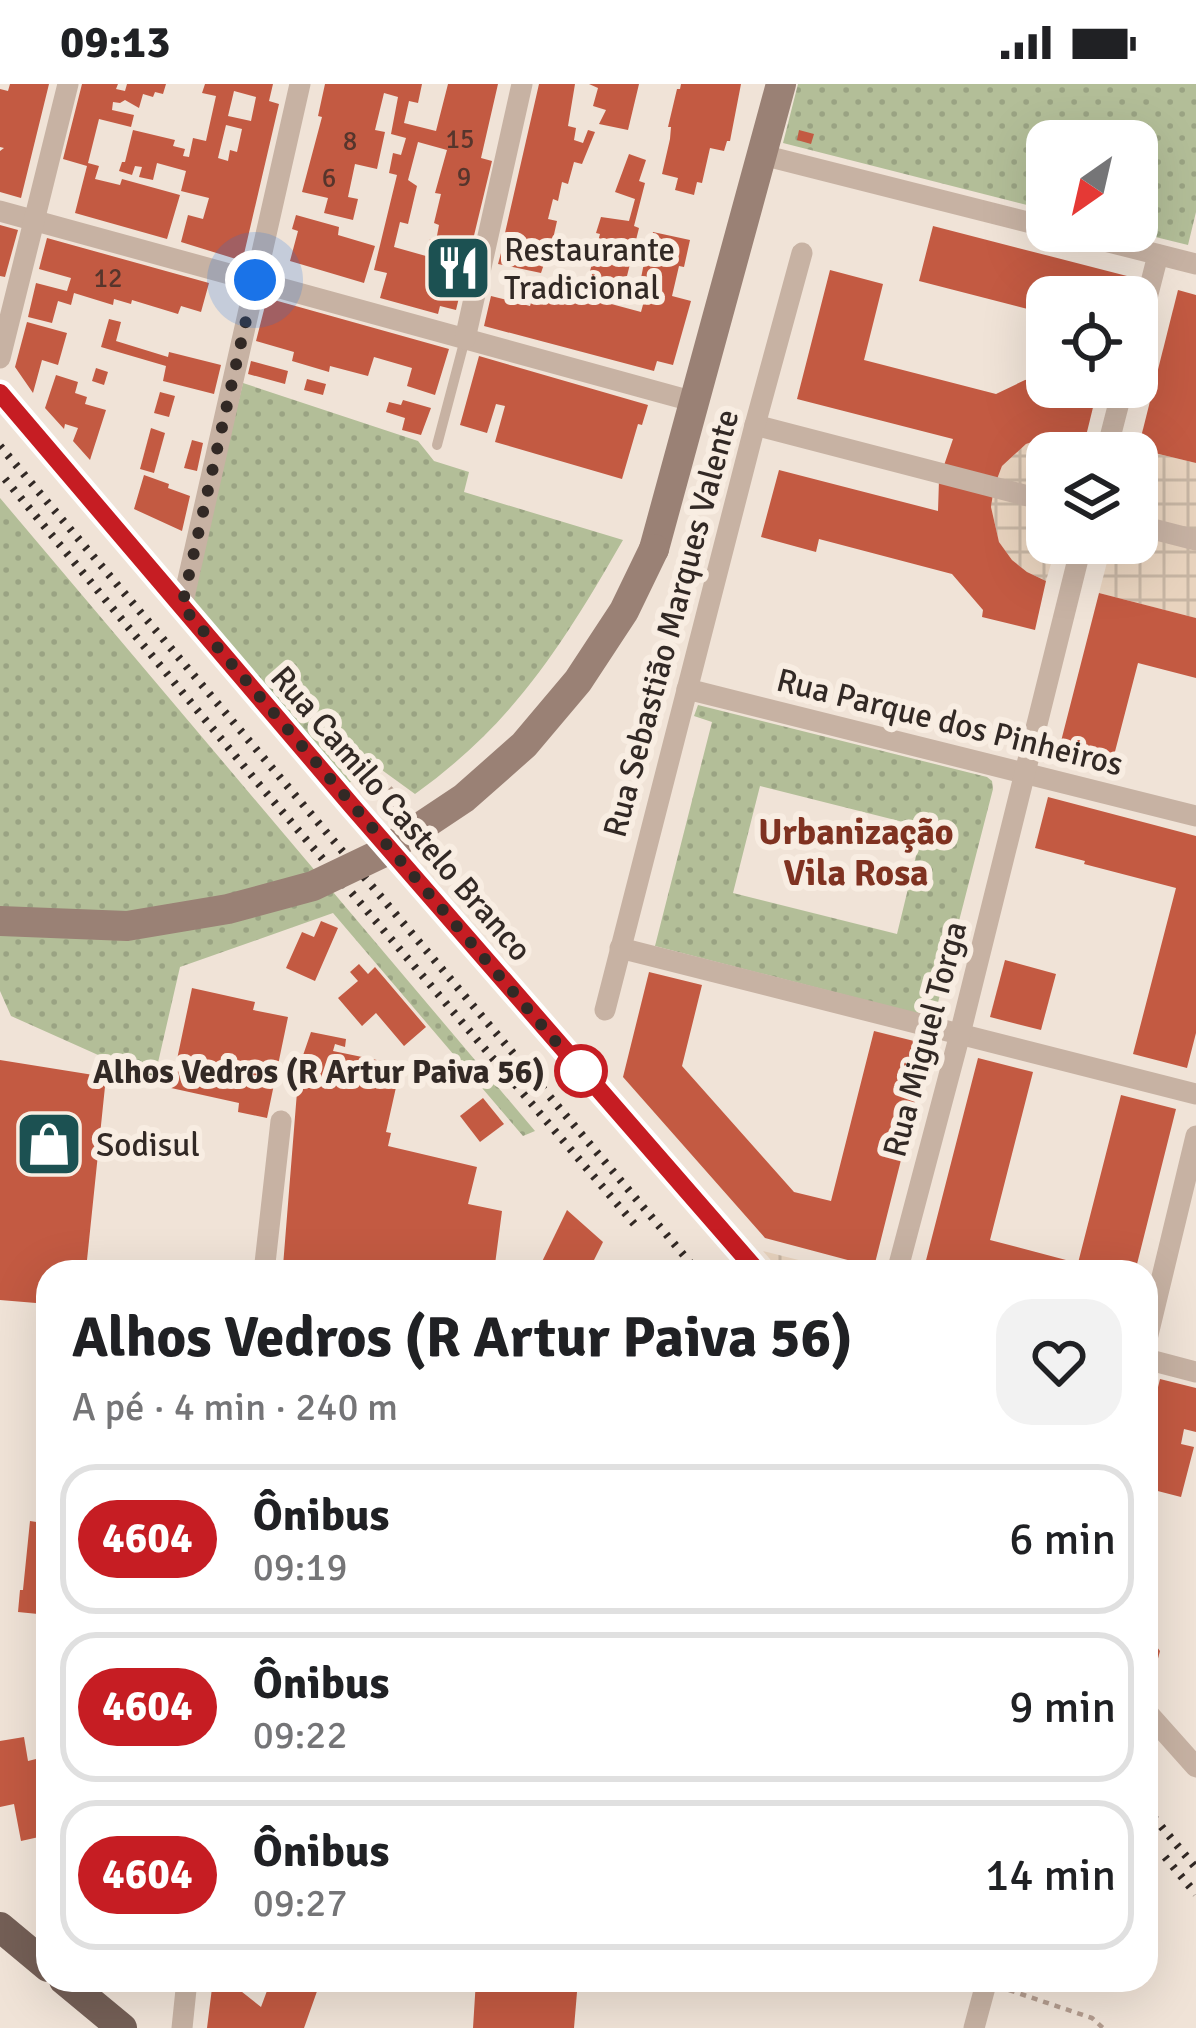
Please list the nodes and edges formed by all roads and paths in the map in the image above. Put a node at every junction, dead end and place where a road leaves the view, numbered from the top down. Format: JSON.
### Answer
{"nodes":[{"id":1,"x":68,"y":84,"type":"edge"},
{"id":2,"x":300,"y":84,"type":"edge"},
{"id":3,"x":522,"y":84,"type":"edge"},
{"id":4,"x":781,"y":84,"type":"edge"},
{"id":5,"x":762,"y":155,"type":"junction"},
{"id":6,"x":0,"y":211,"type":"edge"},
{"id":7,"x":35,"y":220,"type":"junction"},
{"id":8,"x":1026,"y":221,"type":"edge"},
{"id":9,"x":1146,"y":252,"type":"edge"},
{"id":10,"x":802,"y":253,"type":"dead end"},
{"id":11,"x":1158,"y":255,"type":"junction"},
{"id":12,"x":1196,"y":264,"type":"edge"},
{"id":13,"x":1153,"y":276,"type":"edge"},
{"id":14,"x":255,"y":280,"type":"junction"},
{"id":15,"x":465,"y":339,"type":"junction"},
{"id":16,"x":0,"y":358,"type":"edge"},
{"id":17,"x":0,"y":393,"type":"edge"},
{"id":18,"x":695,"y":402,"type":"junction"},
{"id":19,"x":755,"y":425,"type":"junction"},
{"id":20,"x":437,"y":446,"type":"dead end"},
{"id":21,"x":1026,"y":496,"type":"edge"},
{"id":22,"x":1158,"y":530,"type":"edge"},
{"id":23,"x":1196,"y":540,"type":"edge"},
{"id":24,"x":1077,"y":564,"type":"edge"},
{"id":25,"x":182,"y":606,"type":"junction"},
{"id":26,"x":687,"y":689,"type":"junction"},
{"id":27,"x":1026,"y":774,"type":"junction"},
{"id":28,"x":402,"y":808,"type":"joint"},
{"id":29,"x":1196,"y":816,"type":"edge"},
{"id":30,"x":0,"y":921,"type":"edge"},
{"id":31,"x":620,"y":947,"type":"junction"},
{"id":32,"x":605,"y":1010,"type":"dead end"},
{"id":33,"x":960,"y":1034,"type":"junction"},
{"id":34,"x":1196,"y":1094,"type":"edge"},
{"id":35,"x":281,"y":1121,"type":"dead end"},
{"id":36,"x":1196,"y":1136,"type":"edge"},
{"id":37,"x":265,"y":1260,"type":"edge"},
{"id":38,"x":748,"y":1260,"type":"edge"},
{"id":39,"x":900,"y":1260,"type":"edge"},
{"id":40,"x":1158,"y":1293,"type":"edge"},
{"id":41,"x":1158,"y":1362,"type":"edge"},
{"id":42,"x":1196,"y":1372,"type":"edge"},
{"id":43,"x":1158,"y":1725,"type":"edge"},
{"id":44,"x":1196,"y":1767,"type":"edge"},
{"id":45,"x":0,"y":1927,"type":"edge"},
{"id":46,"x":36,"y":1956,"type":"edge"},
{"id":47,"x":78,"y":1992,"type":"edge"},
{"id":48,"x":186,"y":1992,"type":"edge"},
{"id":49,"x":983,"y":1992,"type":"edge"},
{"id":50,"x":1018,"y":1992,"type":"edge"},
{"id":51,"x":122,"y":2028,"type":"edge"},
{"id":52,"x":182,"y":2028,"type":"edge"},
{"id":53,"x":974,"y":2028,"type":"edge"},
{"id":54,"x":1103,"y":2028,"type":"edge"}],
"edges":[{"from":1,"to":7,"type":"street"},
{"from":2,"to":14,"type":"street"},
{"from":3,"to":15,"type":"street"},
{"from":4,"to":5,"type":"street"},
{"from":5,"to":8,"type":"street"},
{"from":5,"to":18,"type":"street"},
{"from":6,"to":7,"type":"street"},
{"from":7,"to":14,"type":"street"},
{"from":7,"to":16,"type":"street"},
{"from":9,"to":11,"type":"street"},
{"from":10,"to":19,"type":"street","name":"Rua Sebastião Marques Valente"},
{"from":11,"to":12,"type":"street"},
{"from":11,"to":13,"type":"street"},
{"from":14,"to":15,"type":"street"},
{"from":14,"to":25,"type":"street"},
{"from":15,"to":18,"type":"street"},
{"from":15,"to":20,"type":"lane"},
{"from":17,"to":25,"type":"street","name":"Rua Camilo Castelo Branco"},
{"from":18,"to":30,"type":"street","bridge":true},
{"from":19,"to":21,"type":"street"},
{"from":19,"to":26,"type":"street","name":"Rua Sebastião Marques Valente"},
{"from":22,"to":23,"type":"street"},
{"from":24,"to":27,"type":"street","name":"Rua Miguel Torga"},
{"from":25,"to":38,"type":"street","name":"Rua Camilo Castelo Branco"},
{"from":26,"to":27,"type":"street","name":"Rua Parque dos Pinheiros"},
{"from":26,"to":31,"type":"street","name":"Rua Sebastião Marques Valente"},
{"from":27,"to":29,"type":"street","name":"Rua Parque dos Pinheiros"},
{"from":27,"to":33,"type":"street","name":"Rua Miguel Torga"},
{"from":28,"to":28,"type":"path"},
{"from":31,"to":32,"type":"street","name":"Rua Sebastião Marques Valente"},
{"from":31,"to":33,"type":"street"},
{"from":33,"to":34,"type":"street"},
{"from":33,"to":39,"type":"street","name":"Rua Miguel Torga"},
{"from":35,"to":37,"type":"street"},
{"from":36,"to":40,"type":"street"},
{"from":41,"to":42,"type":"street"},
{"from":43,"to":44,"type":"street"},
{"from":45,"to":46,"type":"main road"},
{"from":47,"to":51,"type":"main road"},
{"from":48,"to":52,"type":"street"},
{"from":49,"to":53,"type":"street"},
{"from":50,"to":54,"type":"path"}]}
